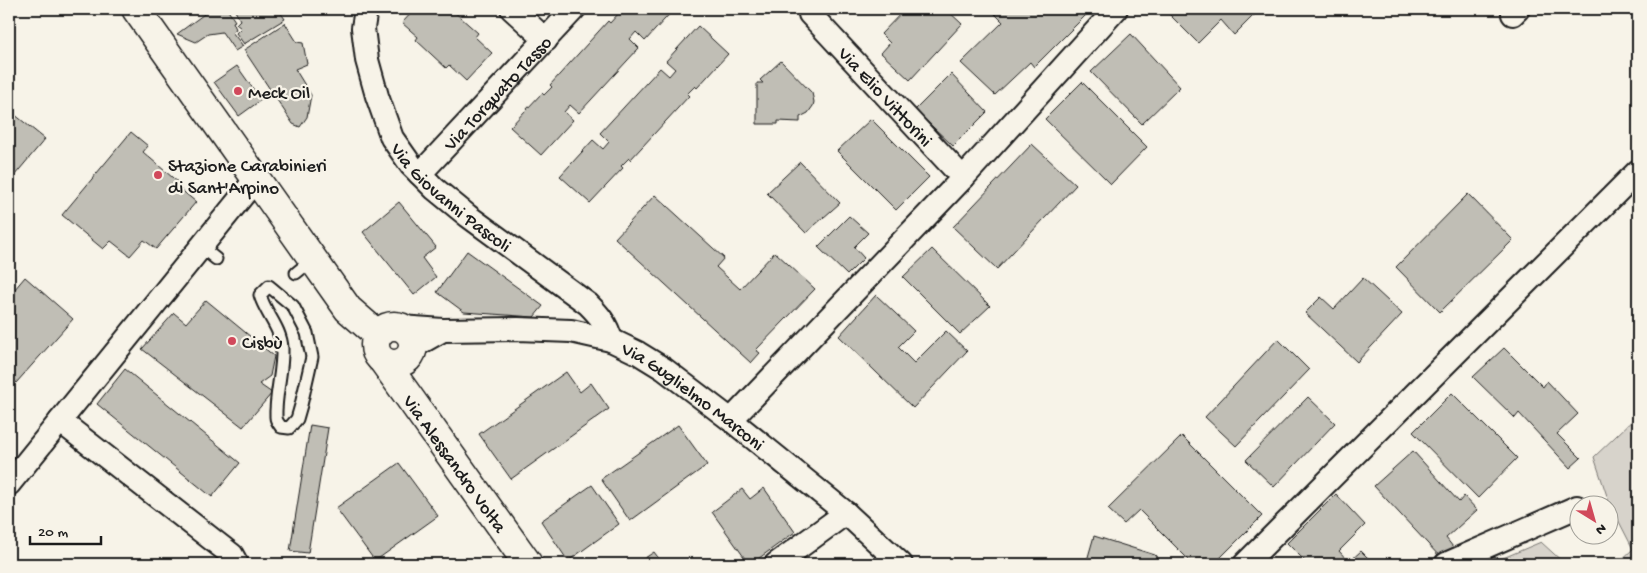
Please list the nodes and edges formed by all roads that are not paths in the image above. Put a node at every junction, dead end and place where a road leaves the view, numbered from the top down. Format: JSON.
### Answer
{"nodes":[{"id":1,"x":136,"y":9,"type":"edge"},
{"id":2,"x":366,"y":9,"type":"edge"},
{"id":3,"x":512,"y":9,"type":"edge"},
{"id":4,"x":574,"y":9,"type":"edge"},
{"id":5,"x":1116,"y":9,"type":"edge"},
{"id":6,"x":810,"y":14,"type":"dead end"},
{"id":7,"x":546,"y":40,"type":"junction"},
{"id":8,"x":1638,"y":171,"type":"edge"},
{"id":9,"x":420,"y":174,"type":"junction"},
{"id":10,"x":963,"y":178,"type":"junction"},
{"id":11,"x":256,"y":179,"type":"junction"},
{"id":12,"x":269,"y":286,"type":"joint"},
{"id":13,"x":397,"y":336,"type":"junction"},
{"id":14,"x":611,"y":340,"type":"junction"},
{"id":15,"x":731,"y":420,"type":"junction"},
{"id":16,"x":60,"y":421,"type":"junction"},
{"id":17,"x":9,"y":484,"type":"edge"},
{"id":18,"x":1570,"y":510,"type":"edge"},
{"id":19,"x":846,"y":513,"type":"junction"},
{"id":20,"x":237,"y":564,"type":"edge"},
{"id":21,"x":528,"y":564,"type":"edge"},
{"id":22,"x":776,"y":564,"type":"edge"},
{"id":23,"x":902,"y":564,"type":"edge"},
{"id":24,"x":1245,"y":564,"type":"edge"},
{"id":25,"x":1446,"y":564,"type":"edge"}],
"edges":[{"from":1,"to":11,"type":"street"},
{"from":2,"to":9,"type":"street","name":"Via Giovanni Pascoli"},
{"from":3,"to":7,"type":"street"},
{"from":4,"to":7,"type":"street","name":"Via Torquato Tasso"},
{"from":5,"to":10,"type":"street"},
{"from":6,"to":10,"type":"street","name":"Via Elio Vittorini"},
{"from":7,"to":9,"type":"street","name":"Via Torquato Tasso"},
{"from":8,"to":24,"type":"street"},
{"from":9,"to":14,"type":"street","name":"Via Giovanni Pascoli"},
{"from":10,"to":15,"type":"street"},
{"from":11,"to":13,"type":"street"},
{"from":11,"to":16,"type":"street"},
{"from":12,"to":12,"type":"lane"},
{"from":13,"to":14,"type":"street","name":"Via Guglielmo Marconi"},
{"from":13,"to":21,"type":"street","name":"Via Alessandro Volta"},
{"from":14,"to":15,"type":"street","name":"Via Guglielmo Marconi"},
{"from":15,"to":19,"type":"street","name":"Via Guglielmo Marconi"},
{"from":16,"to":17,"type":"street"},
{"from":16,"to":20,"type":"street"},
{"from":18,"to":25,"type":"street"},
{"from":19,"to":22,"type":"street"},
{"from":19,"to":23,"type":"street","name":"Via Guglielmo Marconi"}]}
